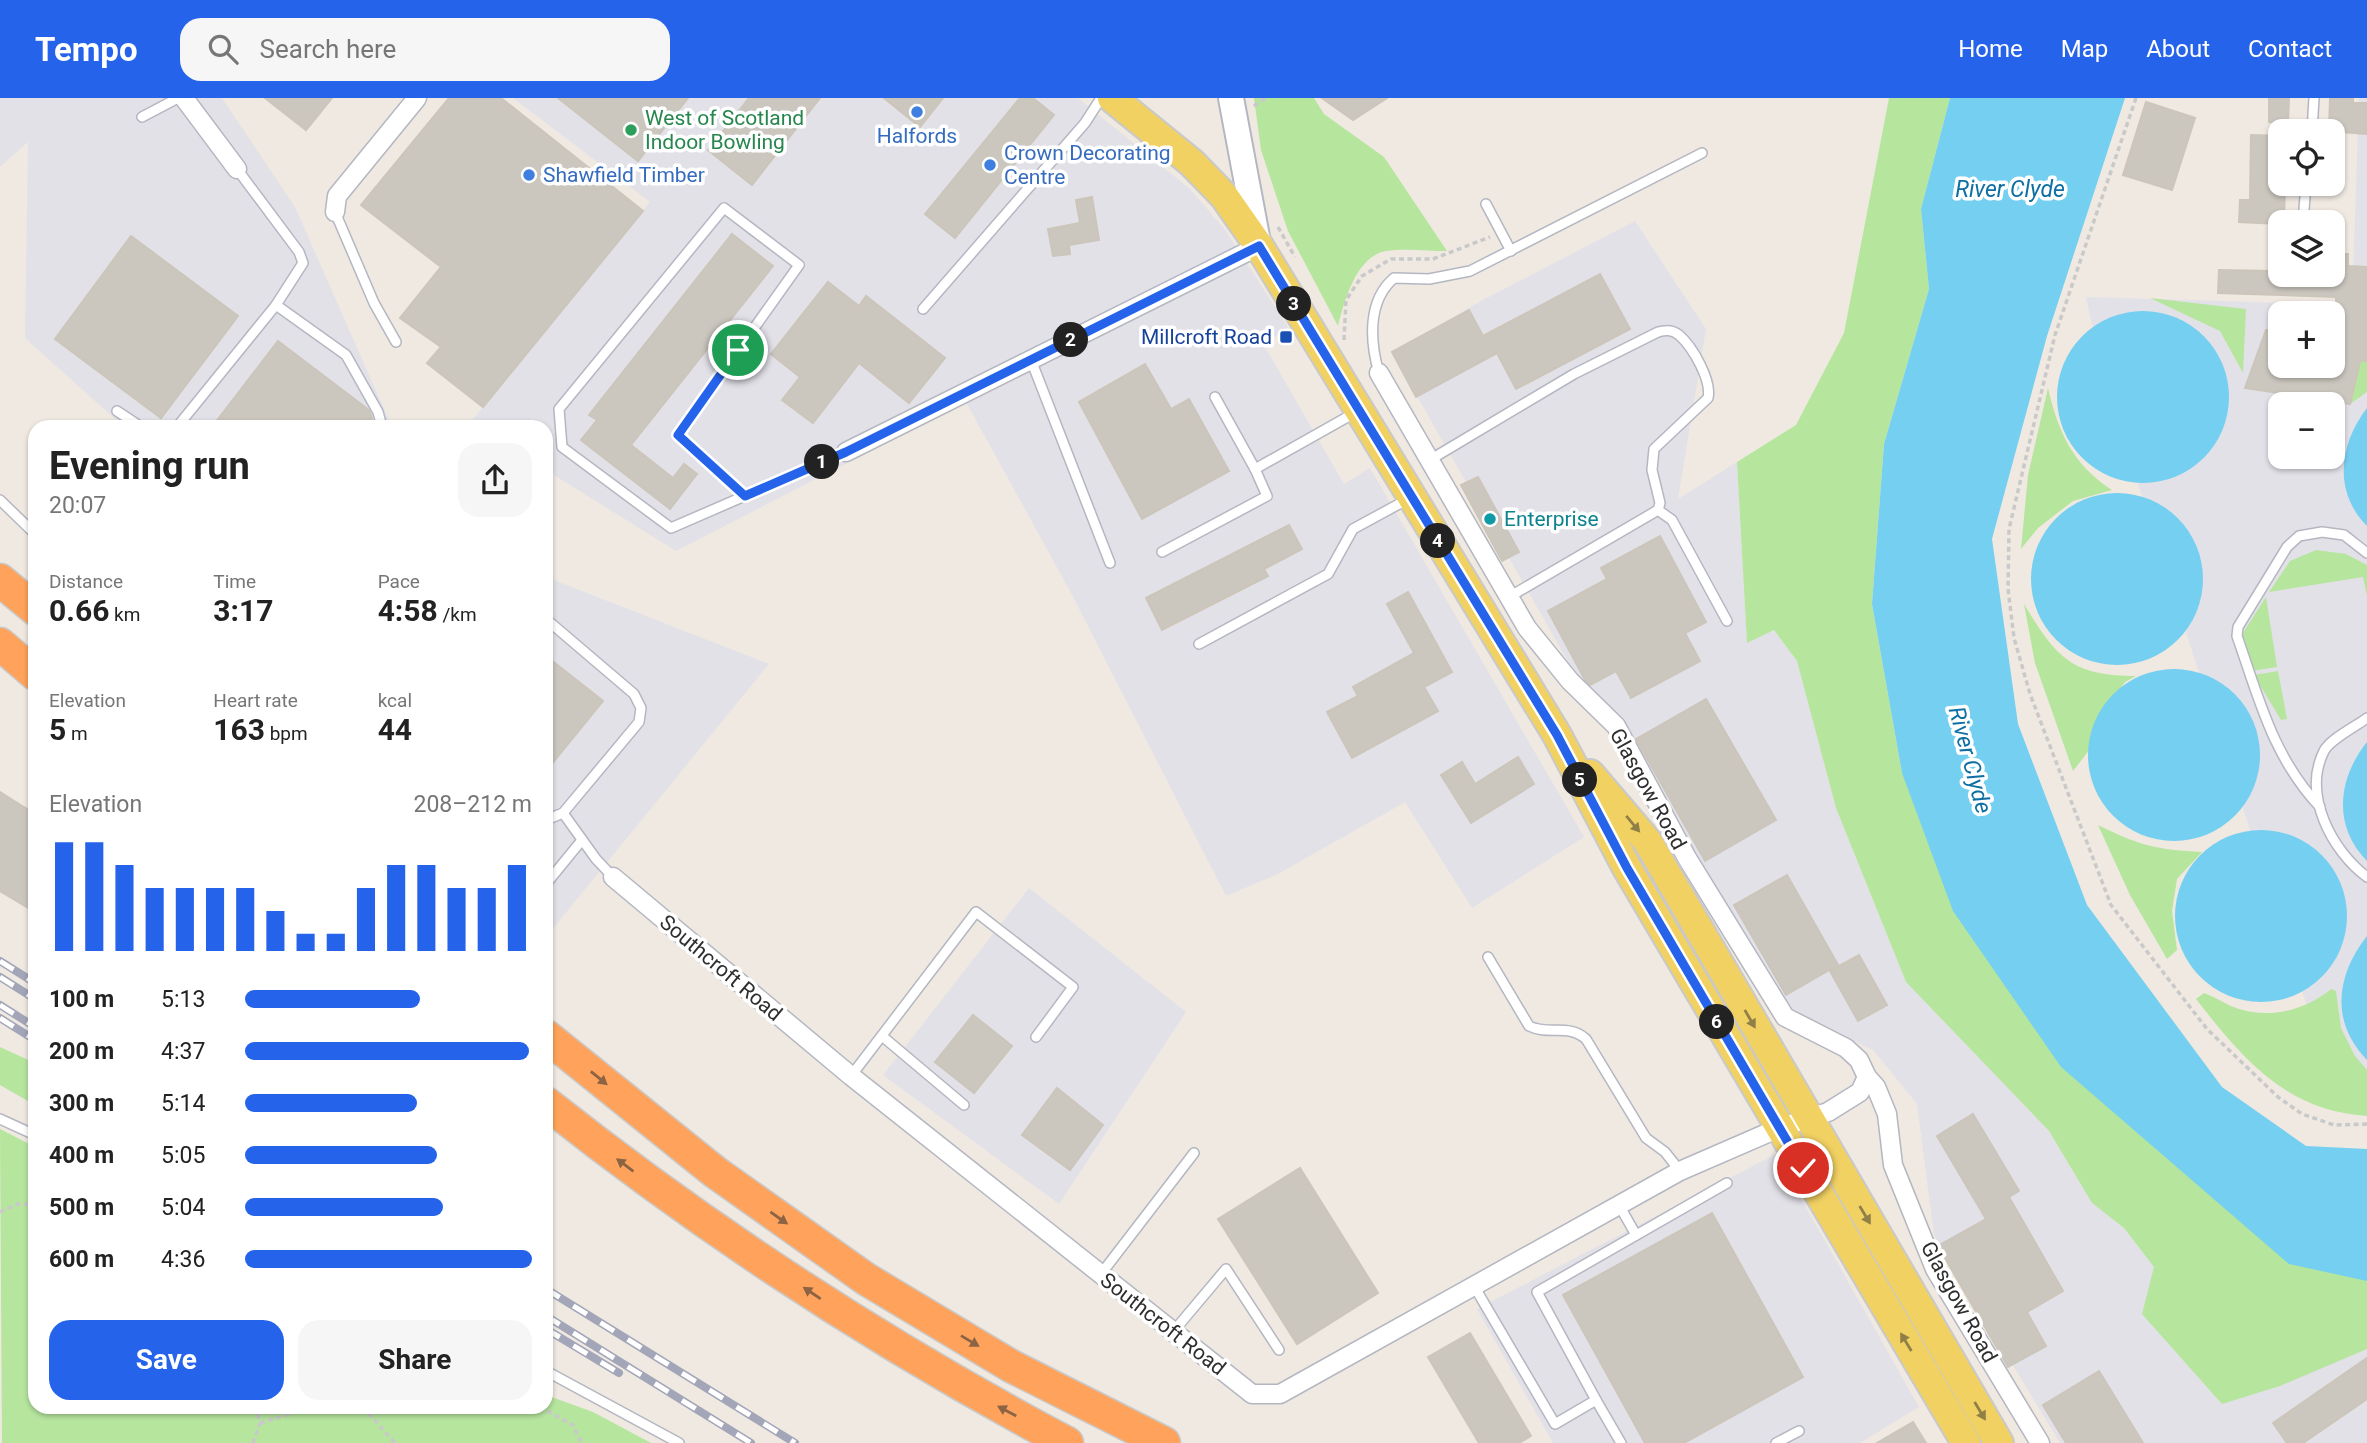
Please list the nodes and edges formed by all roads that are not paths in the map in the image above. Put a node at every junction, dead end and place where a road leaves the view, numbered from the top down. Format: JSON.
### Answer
{"nodes":[{"id":1,"x":178,"y":98,"type":"edge"},
{"id":2,"x":184,"y":98,"type":"edge"},
{"id":3,"x":417,"y":98,"type":"edge"},
{"id":4,"x":1101,"y":98,"type":"edge"},
{"id":5,"x":1112,"y":98,"type":"edge"},
{"id":6,"x":2314,"y":98,"type":"edge"},
{"id":7,"x":1240,"y":104,"type":"edge"},
{"id":8,"x":142,"y":117,"type":"dead end"},
{"id":9,"x":2313,"y":119,"type":"edge"},
{"id":10,"x":1702,"y":153,"type":"dead end"},
{"id":11,"x":237,"y":169,"type":"joint"},
{"id":12,"x":1486,"y":204,"type":"dead end"},
{"id":13,"x":335,"y":212,"type":"joint"},
{"id":14,"x":1259,"y":246,"type":"junction"},
{"id":15,"x":1511,"y":251,"type":"junction"},
{"id":16,"x":276,"y":305,"type":"junction"},
{"id":17,"x":923,"y":309,"type":"dead end"},
{"id":18,"x":396,"y":342,"type":"dead end"},
{"id":19,"x":1031,"y":360,"type":"junction"},
{"id":20,"x":1379,"y":373,"type":"joint"},
{"id":21,"x":1215,"y":397,"type":"dead end"},
{"id":22,"x":117,"y":411,"type":"dead end"},
{"id":23,"x":1359,"y":411,"type":"junction"},
{"id":24,"x":130,"y":420,"type":"edge"},
{"id":25,"x":183,"y":420,"type":"edge"},
{"id":26,"x":380,"y":420,"type":"edge"},
{"id":27,"x":846,"y":452,"type":"joint"},
{"id":28,"x":1428,"y":461,"type":"junction"},
{"id":29,"x":1255,"y":469,"type":"junction"},
{"id":30,"x":745,"y":496,"type":"junction"},
{"id":31,"x":1412,"y":497,"type":"junction"},
{"id":32,"x":0,"y":500,"type":"edge"},
{"id":33,"x":1658,"y":510,"type":"junction"},
{"id":34,"x":28,"y":527,"type":"edge"},
{"id":35,"x":1162,"y":552,"type":"dead end"},
{"id":36,"x":2367,"y":553,"type":"edge"},
{"id":37,"x":1110,"y":563,"type":"dead end"},
{"id":38,"x":0,"y":580,"type":"edge"},
{"id":39,"x":1509,"y":597,"type":"junction"},
{"id":40,"x":28,"y":603,"type":"edge"},
{"id":41,"x":1727,"y":621,"type":"dead end"},
{"id":42,"x":553,"y":625,"type":"edge"},
{"id":43,"x":0,"y":644,"type":"edge"},
{"id":44,"x":1199,"y":644,"type":"dead end"},
{"id":45,"x":28,"y":668,"type":"edge"},
{"id":46,"x":2367,"y":718,"type":"edge"},
{"id":47,"x":1557,"y":735,"type":"junction"},
{"id":48,"x":2320,"y":807,"type":"junction"},
{"id":49,"x":563,"y":813,"type":"junction"},
{"id":50,"x":553,"y":817,"type":"edge"},
{"id":51,"x":582,"y":840,"type":"junction"},
{"id":52,"x":553,"y":875,"type":"edge"},
{"id":53,"x":613,"y":877,"type":"joint"},
{"id":54,"x":2367,"y":877,"type":"edge"},
{"id":55,"x":1488,"y":957,"type":"dead end"},
{"id":56,"x":881,"y":1036,"type":"junction"},
{"id":57,"x":1036,"y":1037,"type":"dead end"},
{"id":58,"x":553,"y":1041,"type":"edge"},
{"id":59,"x":851,"y":1076,"type":"junction"},
{"id":60,"x":1867,"y":1077,"type":"junction"},
{"id":61,"x":964,"y":1105,"type":"dead end"},
{"id":62,"x":553,"y":1109,"type":"edge"},
{"id":63,"x":0,"y":1119,"type":"edge"},
{"id":64,"x":1808,"y":1119,"type":"junction"},
{"id":65,"x":1779,"y":1128,"type":"junction"},
{"id":66,"x":28,"y":1132,"type":"edge"},
{"id":67,"x":1194,"y":1153,"type":"dead end"},
{"id":68,"x":1680,"y":1171,"type":"junction"},
{"id":69,"x":1727,"y":1182,"type":"dead end"},
{"id":70,"x":1619,"y":1205,"type":"junction"},
{"id":71,"x":1636,"y":1235,"type":"junction"},
{"id":72,"x":1101,"y":1274,"type":"junction"},
{"id":73,"x":1474,"y":1286,"type":"junction"},
{"id":74,"x":1173,"y":1332,"type":"junction"},
{"id":75,"x":1279,"y":1350,"type":"dead end"},
{"id":76,"x":553,"y":1375,"type":"edge"},
{"id":77,"x":1596,"y":1400,"type":"junction"},
{"id":78,"x":1799,"y":1431,"type":"dead end"},
{"id":79,"x":679,"y":1443,"type":"edge"},
{"id":80,"x":1067,"y":1443,"type":"edge"},
{"id":81,"x":1164,"y":1443,"type":"edge"},
{"id":82,"x":1622,"y":1443,"type":"edge"},
{"id":83,"x":1776,"y":1443,"type":"edge"},
{"id":84,"x":1966,"y":1443,"type":"edge"},
{"id":85,"x":1999,"y":1443,"type":"edge"},
{"id":86,"x":2040,"y":1443,"type":"edge"}],
"edges":[{"from":1,"to":8,"type":"lane"},
{"from":2,"to":11,"type":"street"},
{"from":3,"to":13,"type":"street"},
{"from":4,"to":17,"type":"lane"},
{"from":5,"to":14,"type":"main road"},
{"from":6,"to":9,"type":"lane"},
{"from":7,"to":14,"type":"street","name":"Glasgow Road"},
{"from":10,"to":15,"type":"lane"},
{"from":11,"to":16,"type":"lane"},
{"from":12,"to":15,"type":"lane"},
{"from":13,"to":18,"type":"lane"},
{"from":14,"to":19,"type":"street"},
{"from":14,"to":23,"type":"main road","name":"Glasgow Road"},
{"from":15,"to":20,"type":"lane"},
{"from":16,"to":25,"type":"lane"},
{"from":16,"to":26,"type":"lane"},
{"from":19,"to":27,"type":"street"},
{"from":19,"to":37,"type":"lane"},
{"from":20,"to":28,"type":"street","name":"Glasgow Road"},
{"from":21,"to":29,"type":"lane"},
{"from":22,"to":24,"type":"lane"},
{"from":23,"to":29,"type":"lane"},
{"from":23,"to":31,"type":"main road","name":"Glasgow Road"},
{"from":27,"to":30,"type":"lane"},
{"from":28,"to":33,"type":"lane"},
{"from":28,"to":39,"type":"street","name":"Glasgow Road"},
{"from":29,"to":35,"type":"lane"},
{"from":30,"to":30,"type":"lane"},
{"from":31,"to":44,"type":"lane"},
{"from":31,"to":47,"type":"main road","name":"Glasgow Road"},
{"from":32,"to":34,"type":"lane"},
{"from":33,"to":39,"type":"lane"},
{"from":33,"to":41,"type":"lane"},
{"from":36,"to":48,"type":"lane"},
{"from":38,"to":40,"type":"highway"},
{"from":39,"to":60,"type":"street","name":"Glasgow Road"},
{"from":42,"to":49,"type":"lane"},
{"from":43,"to":45,"type":"highway"},
{"from":46,"to":48,"type":"lane"},
{"from":47,"to":64,"type":"main road","name":"Glasgow Road","one_way":true},
{"from":47,"to":65,"type":"main road","name":"Glasgow Road"},
{"from":48,"to":54,"type":"lane"},
{"from":49,"to":50,"type":"lane"},
{"from":49,"to":51,"type":"lane"},
{"from":51,"to":52,"type":"lane"},
{"from":51,"to":53,"type":"lane"},
{"from":53,"to":59,"type":"street","name":"Southcroft Road"},
{"from":55,"to":68,"type":"lane"},
{"from":56,"to":57,"type":"lane"},
{"from":56,"to":59,"type":"lane"},
{"from":56,"to":61,"type":"lane"},
{"from":58,"to":81,"type":"highway","one_way":true},
{"from":59,"to":72,"type":"street","name":"Southcroft Road"},
{"from":60,"to":64,"type":"street"},
{"from":60,"to":86,"type":"street","name":"Glasgow Road"},
{"from":80,"to":62,"type":"highway","one_way":true},
{"from":63,"to":66,"type":"lane"},
{"from":64,"to":65,"type":"street"},
{"from":64,"to":85,"type":"main road","name":"Glasgow Road","one_way":true},
{"from":65,"to":68,"type":"street","name":"Southcroft Road"},
{"from":84,"to":65,"type":"main road","name":"Glasgow Road","one_way":true},
{"from":67,"to":72,"type":"lane"},
{"from":68,"to":70,"type":"street","name":"Southcroft Road"},
{"from":69,"to":71,"type":"lane"},
{"from":70,"to":71,"type":"lane"},
{"from":70,"to":73,"type":"street","name":"Southcroft Road"},
{"from":71,"to":77,"type":"lane"},
{"from":72,"to":74,"type":"street","name":"Southcroft Road"},
{"from":73,"to":74,"type":"street","name":"Southcroft Road"},
{"from":73,"to":77,"type":"lane"},
{"from":74,"to":75,"type":"lane"},
{"from":76,"to":79,"type":"lane"},
{"from":77,"to":82,"type":"lane"},
{"from":78,"to":83,"type":"lane"}]}
